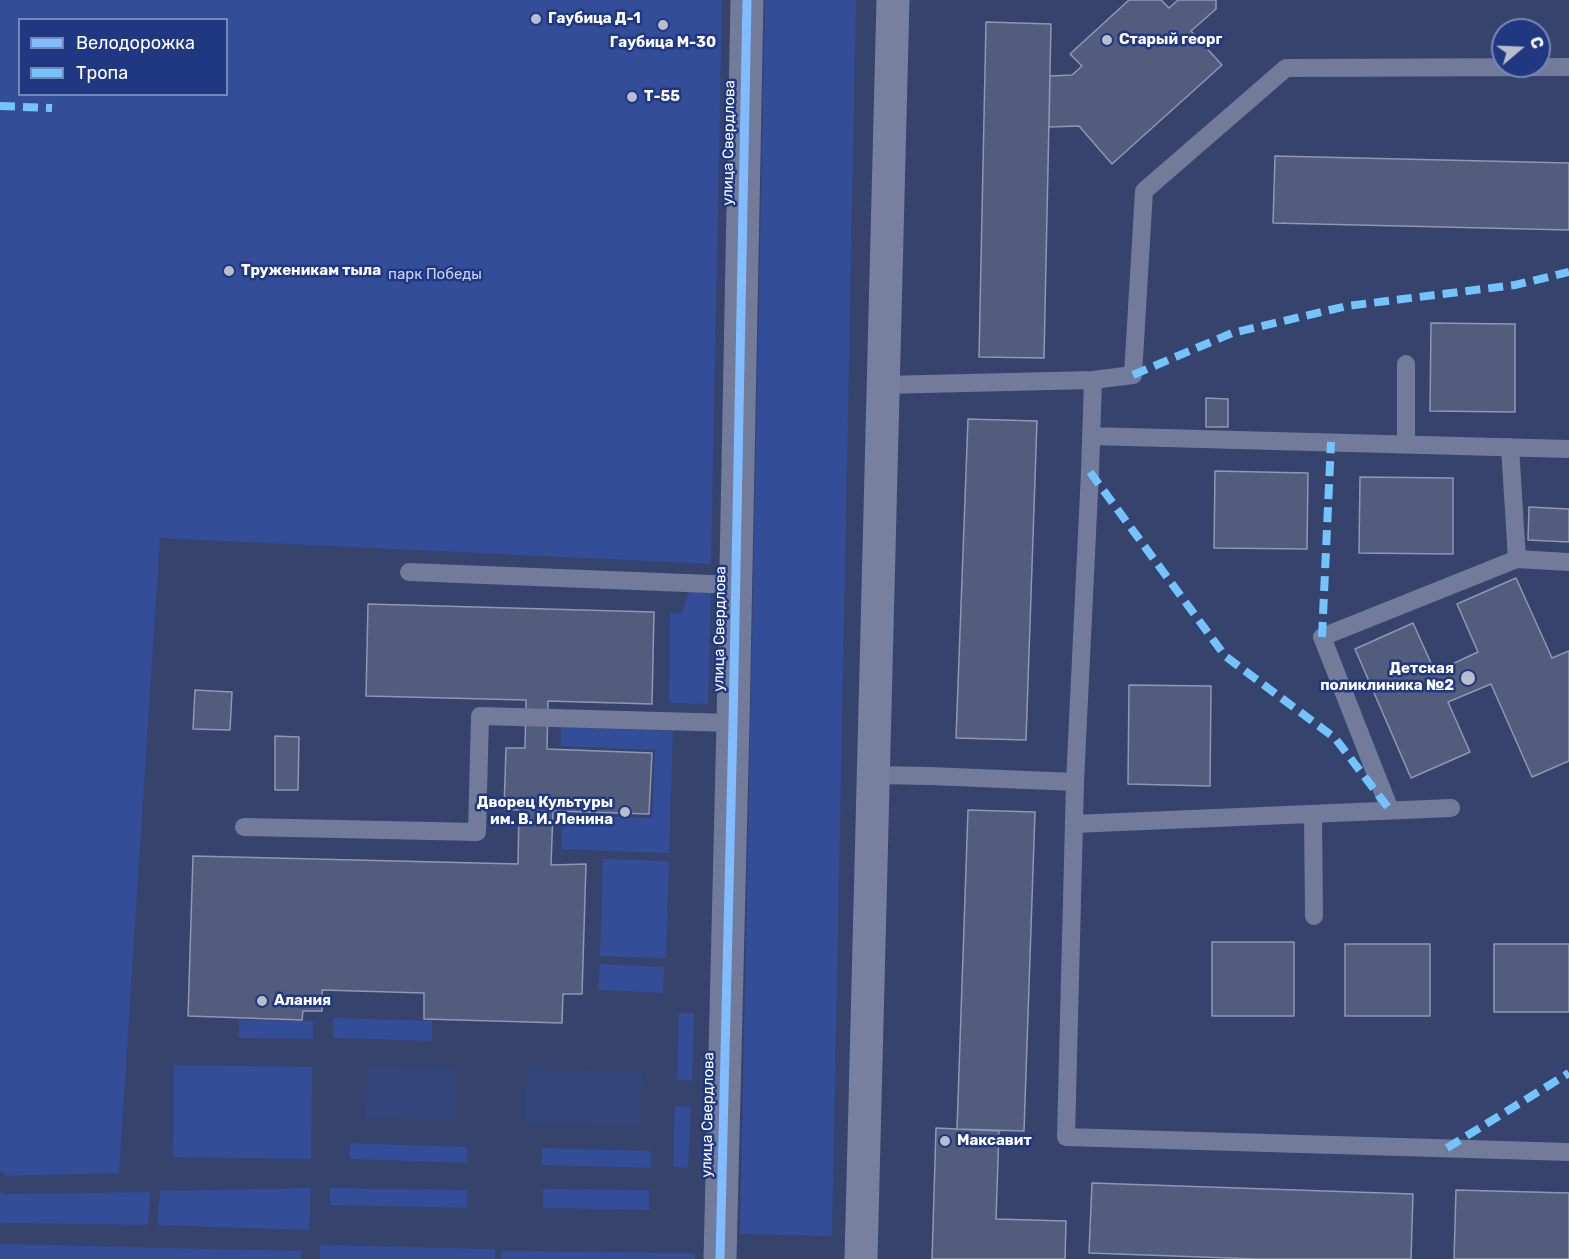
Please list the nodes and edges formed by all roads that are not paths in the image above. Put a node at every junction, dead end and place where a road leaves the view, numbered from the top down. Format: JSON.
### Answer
{"nodes":[{"id":1,"x":747,"y":0,"type":"edge"},
{"id":2,"x":893,"y":0,"type":"edge"},
{"id":3,"x":1569,"y":67,"type":"edge"},
{"id":4,"x":1406,"y":364,"type":"dead end"},
{"id":5,"x":1093,"y":380,"type":"junction"},
{"id":6,"x":883,"y":385,"type":"junction"},
{"id":7,"x":1091,"y":436,"type":"junction"},
{"id":8,"x":1406,"y":444,"type":"junction"},
{"id":9,"x":1510,"y":447,"type":"junction"},
{"id":10,"x":1569,"y":449,"type":"edge"},
{"id":11,"x":1517,"y":559,"type":"junction"},
{"id":12,"x":1569,"y":562,"type":"edge"},
{"id":13,"x":409,"y":572,"type":"dead end"},
{"id":14,"x":736,"y":585,"type":"junction"},
{"id":15,"x":733,"y":723,"type":"junction"},
{"id":16,"x":873,"y":775,"type":"junction"},
{"id":17,"x":1075,"y":782,"type":"junction"},
{"id":18,"x":1451,"y":808,"type":"dead end"},
{"id":19,"x":1390,"y":810,"type":"junction"},
{"id":20,"x":1313,"y":814,"type":"junction"},
{"id":21,"x":1074,"y":824,"type":"junction"},
{"id":22,"x":244,"y":826,"type":"dead end"},
{"id":23,"x":1314,"y":916,"type":"dead end"},
{"id":24,"x":1569,"y":1152,"type":"edge"},
{"id":25,"x":720,"y":1259,"type":"edge"},
{"id":26,"x":861,"y":1259,"type":"edge"}],
"edges":[{"from":1,"to":14,"type":"street","name":"улица Свердлова"},
{"from":2,"to":6,"type":"main road"},
{"from":3,"to":5,"type":"lane"},
{"from":4,"to":8,"type":"lane"},
{"from":5,"to":6,"type":"lane"},
{"from":5,"to":7,"type":"lane"},
{"from":6,"to":16,"type":"main road"},
{"from":7,"to":8,"type":"lane"},
{"from":7,"to":17,"type":"lane"},
{"from":8,"to":9,"type":"lane"},
{"from":9,"to":10,"type":"lane"},
{"from":9,"to":11,"type":"lane"},
{"from":11,"to":12,"type":"lane"},
{"from":11,"to":19,"type":"lane"},
{"from":13,"to":14,"type":"lane"},
{"from":14,"to":15,"type":"street","name":"улица Свердлова"},
{"from":15,"to":22,"type":"lane"},
{"from":15,"to":25,"type":"street","name":"улица Свердлова"},
{"from":16,"to":17,"type":"lane"},
{"from":16,"to":26,"type":"main road"},
{"from":17,"to":21,"type":"lane"},
{"from":18,"to":19,"type":"lane"},
{"from":19,"to":20,"type":"lane"},
{"from":20,"to":21,"type":"lane"},
{"from":20,"to":23,"type":"lane"},
{"from":21,"to":24,"type":"lane"}]}
